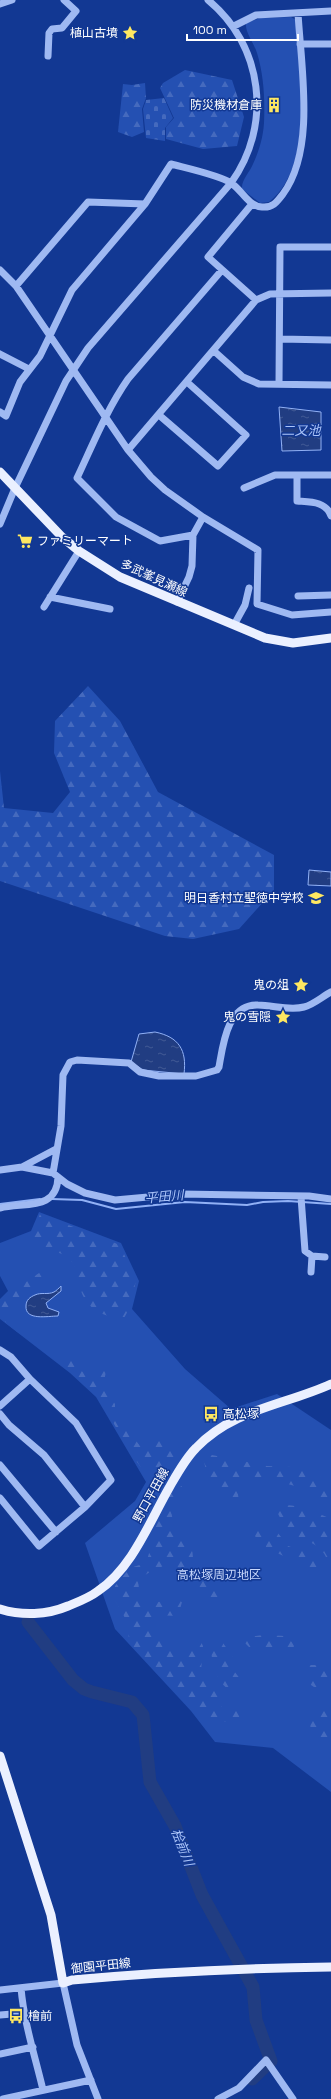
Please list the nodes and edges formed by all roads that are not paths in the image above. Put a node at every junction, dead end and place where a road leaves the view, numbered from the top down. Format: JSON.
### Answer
{"nodes":[{"id":1,"x":64,"y":0,"type":"edge"},
{"id":2,"x":208,"y":0,"type":"edge"},
{"id":3,"x":331,"y":11,"type":"edge"},
{"id":4,"x":298,"y":13,"type":"junction"},
{"id":5,"x":234,"y":26,"type":"junction"},
{"id":6,"x":300,"y":44,"type":"junction"},
{"id":7,"x":331,"y":44,"type":"edge"},
{"id":8,"x":48,"y":56,"type":"dead end"},
{"id":9,"x":231,"y":183,"type":"junction"},
{"id":10,"x":145,"y":204,"type":"junction"},
{"id":11,"x":252,"y":204,"type":"junction"},
{"id":12,"x":331,"y":247,"type":"edge"},
{"id":13,"x":0,"y":270,"type":"edge"},
{"id":14,"x":222,"y":270,"type":"junction"},
{"id":15,"x":16,"y":286,"type":"junction"},
{"id":16,"x":279,"y":293,"type":"junction"},
{"id":17,"x":331,"y":293,"type":"edge"},
{"id":18,"x":256,"y":300,"type":"junction"},
{"id":19,"x":50,"y":336,"type":"junction"},
{"id":20,"x":280,"y":339,"type":"junction"},
{"id":21,"x":331,"y":340,"type":"edge"},
{"id":22,"x":214,"y":351,"type":"junction"},
{"id":23,"x":0,"y":354,"type":"edge"},
{"id":24,"x":29,"y":369,"type":"junction"},
{"id":25,"x":73,"y":370,"type":"junction"},
{"id":26,"x":187,"y":382,"type":"junction"},
{"id":27,"x":279,"y":384,"type":"junction"},
{"id":28,"x":331,"y":385,"type":"edge"},
{"id":29,"x":0,"y":412,"type":"edge"},
{"id":30,"x":106,"y":415,"type":"junction"},
{"id":31,"x":159,"y":415,"type":"junction"},
{"id":32,"x":128,"y":450,"type":"junction"},
{"id":33,"x":0,"y":472,"type":"edge"},
{"id":34,"x":297,"y":475,"type":"junction"},
{"id":35,"x":331,"y":475,"type":"edge"},
{"id":36,"x":15,"y":488,"type":"junction"},
{"id":37,"x":244,"y":488,"type":"dead end"},
{"id":38,"x":331,"y":516,"type":"edge"},
{"id":39,"x":203,"y":517,"type":"junction"},
{"id":40,"x":0,"y":524,"type":"edge"},
{"id":41,"x":193,"y":535,"type":"junction"},
{"id":42,"x":79,"y":551,"type":"junction"},
{"id":43,"x":249,"y":588,"type":"dead end"},
{"id":44,"x":298,"y":596,"type":"dead end"},
{"id":45,"x":331,"y":596,"type":"edge"},
{"id":46,"x":50,"y":597,"type":"junction"},
{"id":47,"x":176,"y":602,"type":"junction"},
{"id":48,"x":44,"y":607,"type":"dead end"},
{"id":49,"x":110,"y":609,"type":"dead end"},
{"id":50,"x":331,"y":612,"type":"edge"},
{"id":51,"x":234,"y":625,"type":"junction"},
{"id":52,"x":331,"y":638,"type":"edge"},
{"id":53,"x":331,"y":992,"type":"edge"},
{"id":54,"x":56,"y":1149,"type":"junction"},
{"id":55,"x":22,"y":1167,"type":"junction"},
{"id":56,"x":0,"y":1170,"type":"edge"},
{"id":57,"x":56,"y":1175,"type":"junction"},
{"id":58,"x":331,"y":1199,"type":"edge"},
{"id":59,"x":301,"y":1200,"type":"junction"},
{"id":60,"x":0,"y":1208,"type":"edge"},
{"id":61,"x":312,"y":1256,"type":"junction"},
{"id":62,"x":325,"y":1257,"type":"dead end"},
{"id":63,"x":311,"y":1272,"type":"dead end"},
{"id":64,"x":2,"y":1354,"type":"edge"},
{"id":65,"x":30,"y":1379,"type":"junction"},
{"id":66,"x":331,"y":1384,"type":"edge"},
{"id":67,"x":0,"y":1406,"type":"edge"},
{"id":68,"x":0,"y":1414,"type":"edge"},
{"id":69,"x":0,"y":1465,"type":"edge"},
{"id":70,"x":0,"y":1498,"type":"edge"},
{"id":71,"x":85,"y":1506,"type":"junction"},
{"id":72,"x":56,"y":1532,"type":"junction"},
{"id":73,"x":0,"y":1609,"type":"edge"},
{"id":74,"x":0,"y":1756,"type":"edge"},
{"id":75,"x":331,"y":1967,"type":"edge"},
{"id":76,"x":63,"y":1983,"type":"junction"},
{"id":77,"x":22,"y":1988,"type":"junction"},
{"id":78,"x":0,"y":1990,"type":"edge"},
{"id":79,"x":24,"y":2013,"type":"junction"},
{"id":80,"x":0,"y":2015,"type":"edge"},
{"id":81,"x":34,"y":2048,"type":"junction"},
{"id":82,"x":0,"y":2054,"type":"edge"},
{"id":83,"x":91,"y":2080,"type":"junction"},
{"id":84,"x":42,"y":2090,"type":"junction"},
{"id":85,"x":3,"y":2099,"type":"edge"},
{"id":86,"x":98,"y":2099,"type":"edge"},
{"id":87,"x":218,"y":2099,"type":"edge"},
{"id":88,"x":293,"y":2099,"type":"edge"}],
"edges":[{"from":1,"to":8,"type":"street"},
{"from":2,"to":5,"type":"street"},
{"from":3,"to":4,"type":"street"},
{"from":4,"to":5,"type":"street"},
{"from":4,"to":6,"type":"street"},
{"from":5,"to":9,"type":"street"},
{"from":6,"to":7,"type":"street"},
{"from":6,"to":11,"type":"street"},
{"from":9,"to":10,"type":"street"},
{"from":9,"to":11,"type":"street"},
{"from":9,"to":25,"type":"street"},
{"from":10,"to":15,"type":"street"},
{"from":10,"to":19,"type":"street"},
{"from":11,"to":14,"type":"street"},
{"from":12,"to":16,"type":"street"},
{"from":13,"to":15,"type":"street"},
{"from":14,"to":18,"type":"street"},
{"from":14,"to":30,"type":"street"},
{"from":15,"to":19,"type":"street"},
{"from":16,"to":17,"type":"street"},
{"from":16,"to":18,"type":"street"},
{"from":16,"to":20,"type":"street"},
{"from":18,"to":22,"type":"street"},
{"from":19,"to":24,"type":"street"},
{"from":19,"to":25,"type":"street"},
{"from":20,"to":21,"type":"street"},
{"from":20,"to":27,"type":"street"},
{"from":22,"to":26,"type":"street"},
{"from":22,"to":27,"type":"street"},
{"from":23,"to":24,"type":"street"},
{"from":24,"to":29,"type":"street"},
{"from":25,"to":30,"type":"street"},
{"from":25,"to":36,"type":"street"},
{"from":26,"to":31,"type":"street"},
{"from":26,"to":31,"type":"street"},
{"from":27,"to":28,"type":"street"},
{"from":30,"to":32,"type":"street"},
{"from":30,"to":41,"type":"street"},
{"from":31,"to":32,"type":"street"},
{"from":32,"to":39,"type":"street"},
{"from":33,"to":36,"type":"main road","name":"多武峯見瀬線"},
{"from":34,"to":35,"type":"street"},
{"from":34,"to":37,"type":"street"},
{"from":34,"to":38,"type":"street"},
{"from":36,"to":40,"type":"street"},
{"from":36,"to":42,"type":"main road","name":"多武峯見瀬線"},
{"from":39,"to":41,"type":"street"},
{"from":39,"to":50,"type":"street"},
{"from":41,"to":47,"type":"street"},
{"from":42,"to":46,"type":"street"},
{"from":42,"to":47,"type":"main road","name":"多武峯見瀬線"},
{"from":43,"to":51,"type":"street"},
{"from":44,"to":45,"type":"street"},
{"from":46,"to":48,"type":"street"},
{"from":46,"to":49,"type":"street"},
{"from":47,"to":51,"type":"main road","name":"多武峯見瀬線"},
{"from":51,"to":52,"type":"main road","name":"多武峯見瀬線"},
{"from":53,"to":54,"type":"street"},
{"from":54,"to":55,"type":"street"},
{"from":54,"to":57,"type":"street"},
{"from":55,"to":56,"type":"street"},
{"from":55,"to":57,"type":"street"},
{"from":57,"to":59,"type":"street"},
{"from":57,"to":60,"type":"street"},
{"from":58,"to":59,"type":"street"},
{"from":59,"to":61,"type":"street"},
{"from":61,"to":62,"type":"street"},
{"from":61,"to":63,"type":"street"},
{"from":64,"to":65,"type":"street"},
{"from":65,"to":67,"type":"street"},
{"from":65,"to":71,"type":"street"},
{"from":66,"to":73,"type":"main road","name":"野口平田線"},
{"from":68,"to":71,"type":"street"},
{"from":69,"to":72,"type":"street"},
{"from":70,"to":72,"type":"street"},
{"from":71,"to":72,"type":"street"},
{"from":74,"to":76,"type":"main road","name":"御園平田線"},
{"from":75,"to":76,"type":"main road","name":"御園平田線"},
{"from":76,"to":77,"type":"street"},
{"from":76,"to":83,"type":"street"},
{"from":77,"to":78,"type":"street"},
{"from":77,"to":79,"type":"street"},
{"from":79,"to":80,"type":"street"},
{"from":79,"to":81,"type":"street"},
{"from":81,"to":82,"type":"street"},
{"from":81,"to":84,"type":"street"},
{"from":83,"to":84,"type":"street"},
{"from":83,"to":86,"type":"street"},
{"from":84,"to":85,"type":"street"},
{"from":87,"to":88,"type":"street"}]}
